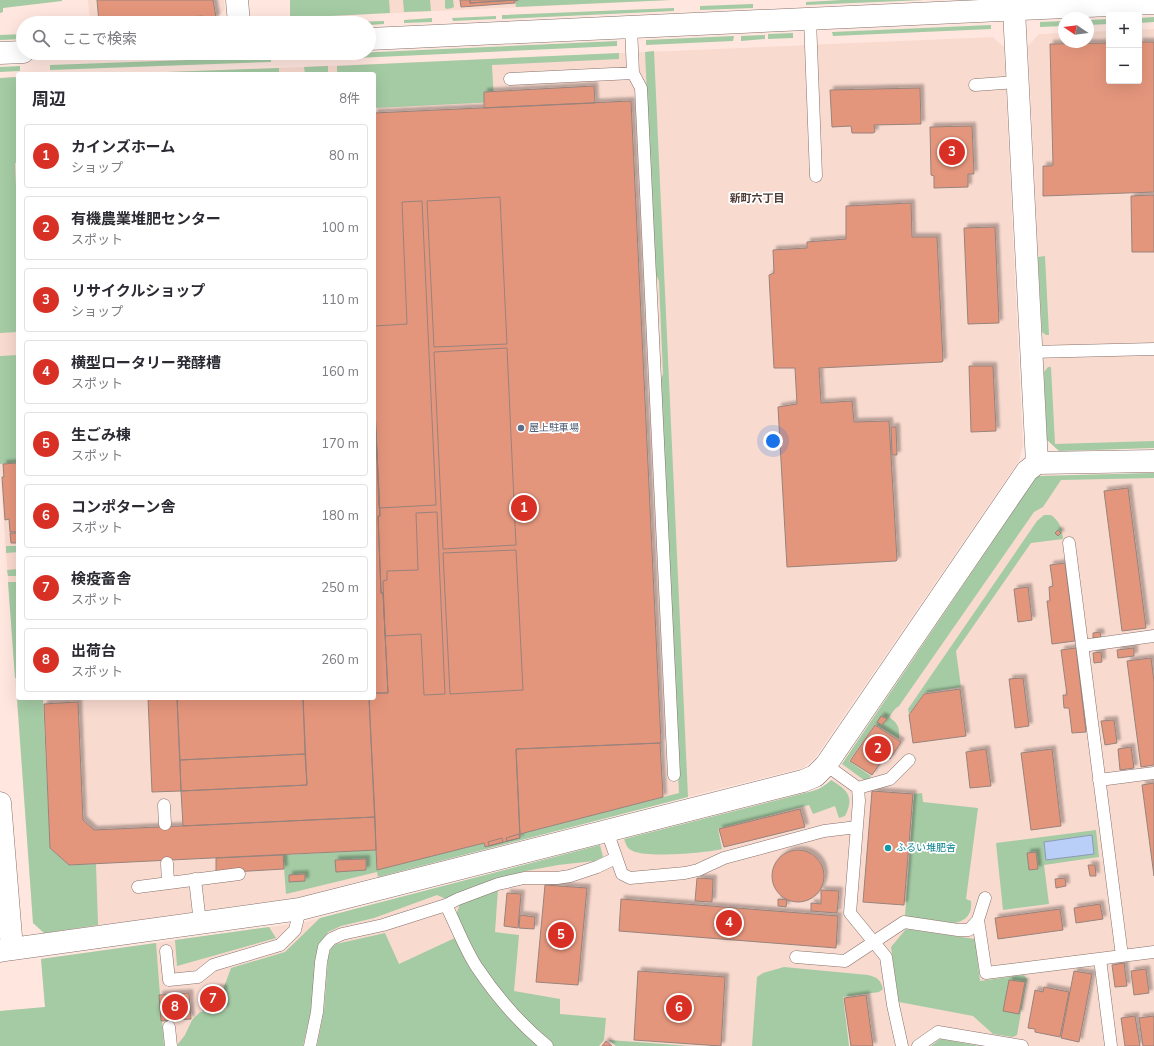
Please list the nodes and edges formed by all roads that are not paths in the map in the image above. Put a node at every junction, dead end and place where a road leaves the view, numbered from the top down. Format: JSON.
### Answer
{"nodes":[{"id":1,"x":237,"y":0,"type":"edge"},
{"id":2,"x":1154,"y":3,"type":"edge"},
{"id":3,"x":1014,"y":10,"type":"junction"},
{"id":4,"x":238,"y":16,"type":"edge"},
{"id":5,"x":810,"y":19,"type":"junction"},
{"id":6,"x":631,"y":27,"type":"junction"},
{"id":7,"x":376,"y":39,"type":"edge"},
{"id":8,"x":16,"y":52,"type":"edge"},
{"id":9,"x":0,"y":53,"type":"edge"},
{"id":10,"x":633,"y":73,"type":"junction"},
{"id":11,"x":510,"y":79,"type":"dead end"},
{"id":12,"x":1018,"y":82,"type":"junction"},
{"id":13,"x":975,"y":85,"type":"dead end"},
{"id":14,"x":816,"y":176,"type":"dead end"},
{"id":15,"x":1154,"y":349,"type":"edge"},
{"id":16,"x":1031,"y":352,"type":"junction"},
{"id":17,"x":1154,"y":461,"type":"edge"},
{"id":18,"x":1037,"y":464,"type":"junction"},
{"id":19,"x":1069,"y":543,"type":"dead end"},
{"id":20,"x":1154,"y":636,"type":"edge"},
{"id":21,"x":1082,"y":646,"type":"junction"},
{"id":22,"x":909,"y":760,"type":"dead end"},
{"id":23,"x":826,"y":765,"type":"junction"},
{"id":24,"x":1154,"y":773,"type":"edge"},
{"id":25,"x":674,"y":775,"type":"dead end"},
{"id":26,"x":1099,"y":780,"type":"junction"},
{"id":27,"x":858,"y":788,"type":"junction"},
{"id":28,"x":0,"y":803,"type":"edge"},
{"id":29,"x":164,"y":804,"type":"dead end"},
{"id":30,"x":165,"y":824,"type":"dead end"},
{"id":31,"x":857,"y":827,"type":"junction"},
{"id":32,"x":607,"y":831,"type":"junction"},
{"id":33,"x":616,"y":858,"type":"junction"},
{"id":34,"x":167,"y":862,"type":"dead end"},
{"id":35,"x":239,"y":874,"type":"dead end"},
{"id":36,"x":195,"y":880,"type":"junction"},
{"id":37,"x":168,"y":883,"type":"junction"},
{"id":38,"x":138,"y":887,"type":"dead end"},
{"id":39,"x":985,"y":898,"type":"dead end"},
{"id":40,"x":446,"y":905,"type":"junction"},
{"id":41,"x":300,"y":909,"type":"junction"},
{"id":42,"x":978,"y":920,"type":"junction"},
{"id":43,"x":200,"y":923,"type":"junction"},
{"id":44,"x":874,"y":942,"type":"junction"},
{"id":45,"x":6,"y":950,"type":"edge"},
{"id":46,"x":166,"y":951,"type":"dead end"},
{"id":47,"x":1154,"y":952,"type":"edge"},
{"id":48,"x":1122,"y":956,"type":"junction"},
{"id":49,"x":796,"y":957,"type":"dead end"},
{"id":50,"x":1100,"y":959,"type":"junction"},
{"id":51,"x":169,"y":1027,"type":"dead end"},
{"id":52,"x":171,"y":1046,"type":"edge"},
{"id":53,"x":310,"y":1046,"type":"edge"},
{"id":54,"x":547,"y":1046,"type":"edge"},
{"id":55,"x":902,"y":1046,"type":"edge"},
{"id":56,"x":918,"y":1046,"type":"edge"},
{"id":57,"x":1022,"y":1046,"type":"edge"},
{"id":58,"x":1110,"y":1046,"type":"edge"}],
"edges":[{"from":1,"to":4,"type":"street"},
{"from":2,"to":3,"type":"street"},
{"from":3,"to":5,"type":"street"},
{"from":3,"to":12,"type":"street"},
{"from":5,"to":6,"type":"street"},
{"from":5,"to":14,"type":"lane"},
{"from":6,"to":7,"type":"street"},
{"from":6,"to":10,"type":"lane"},
{"from":8,"to":9,"type":"street"},
{"from":10,"to":11,"type":"lane"},
{"from":10,"to":25,"type":"lane"},
{"from":12,"to":13,"type":"lane"},
{"from":12,"to":16,"type":"street"},
{"from":15,"to":16,"type":"lane"},
{"from":16,"to":18,"type":"street"},
{"from":17,"to":18,"type":"street"},
{"from":18,"to":23,"type":"street"},
{"from":19,"to":21,"type":"lane"},
{"from":20,"to":21,"type":"lane"},
{"from":21,"to":26,"type":"lane"},
{"from":22,"to":27,"type":"lane"},
{"from":23,"to":27,"type":"lane"},
{"from":23,"to":32,"type":"street"},
{"from":24,"to":26,"type":"lane"},
{"from":26,"to":48,"type":"lane"},
{"from":27,"to":31,"type":"lane"},
{"from":28,"to":45,"type":"street"},
{"from":29,"to":30,"type":"lane"},
{"from":31,"to":33,"type":"lane"},
{"from":31,"to":44,"type":"lane"},
{"from":32,"to":33,"type":"lane"},
{"from":32,"to":41,"type":"street"},
{"from":33,"to":40,"type":"lane"},
{"from":34,"to":37,"type":"lane"},
{"from":35,"to":36,"type":"lane"},
{"from":36,"to":37,"type":"lane"},
{"from":36,"to":43,"type":"lane"},
{"from":37,"to":38,"type":"lane"},
{"from":39,"to":42,"type":"lane"},
{"from":40,"to":53,"type":"lane"},
{"from":40,"to":54,"type":"lane"},
{"from":41,"to":43,"type":"street"},
{"from":41,"to":46,"type":"lane"},
{"from":42,"to":44,"type":"lane"},
{"from":42,"to":50,"type":"lane"},
{"from":43,"to":45,"type":"street"},
{"from":44,"to":49,"type":"lane"},
{"from":44,"to":55,"type":"lane"},
{"from":47,"to":48,"type":"lane"},
{"from":48,"to":50,"type":"lane"},
{"from":50,"to":58,"type":"lane"},
{"from":51,"to":52,"type":"lane"},
{"from":56,"to":57,"type":"lane"}]}
